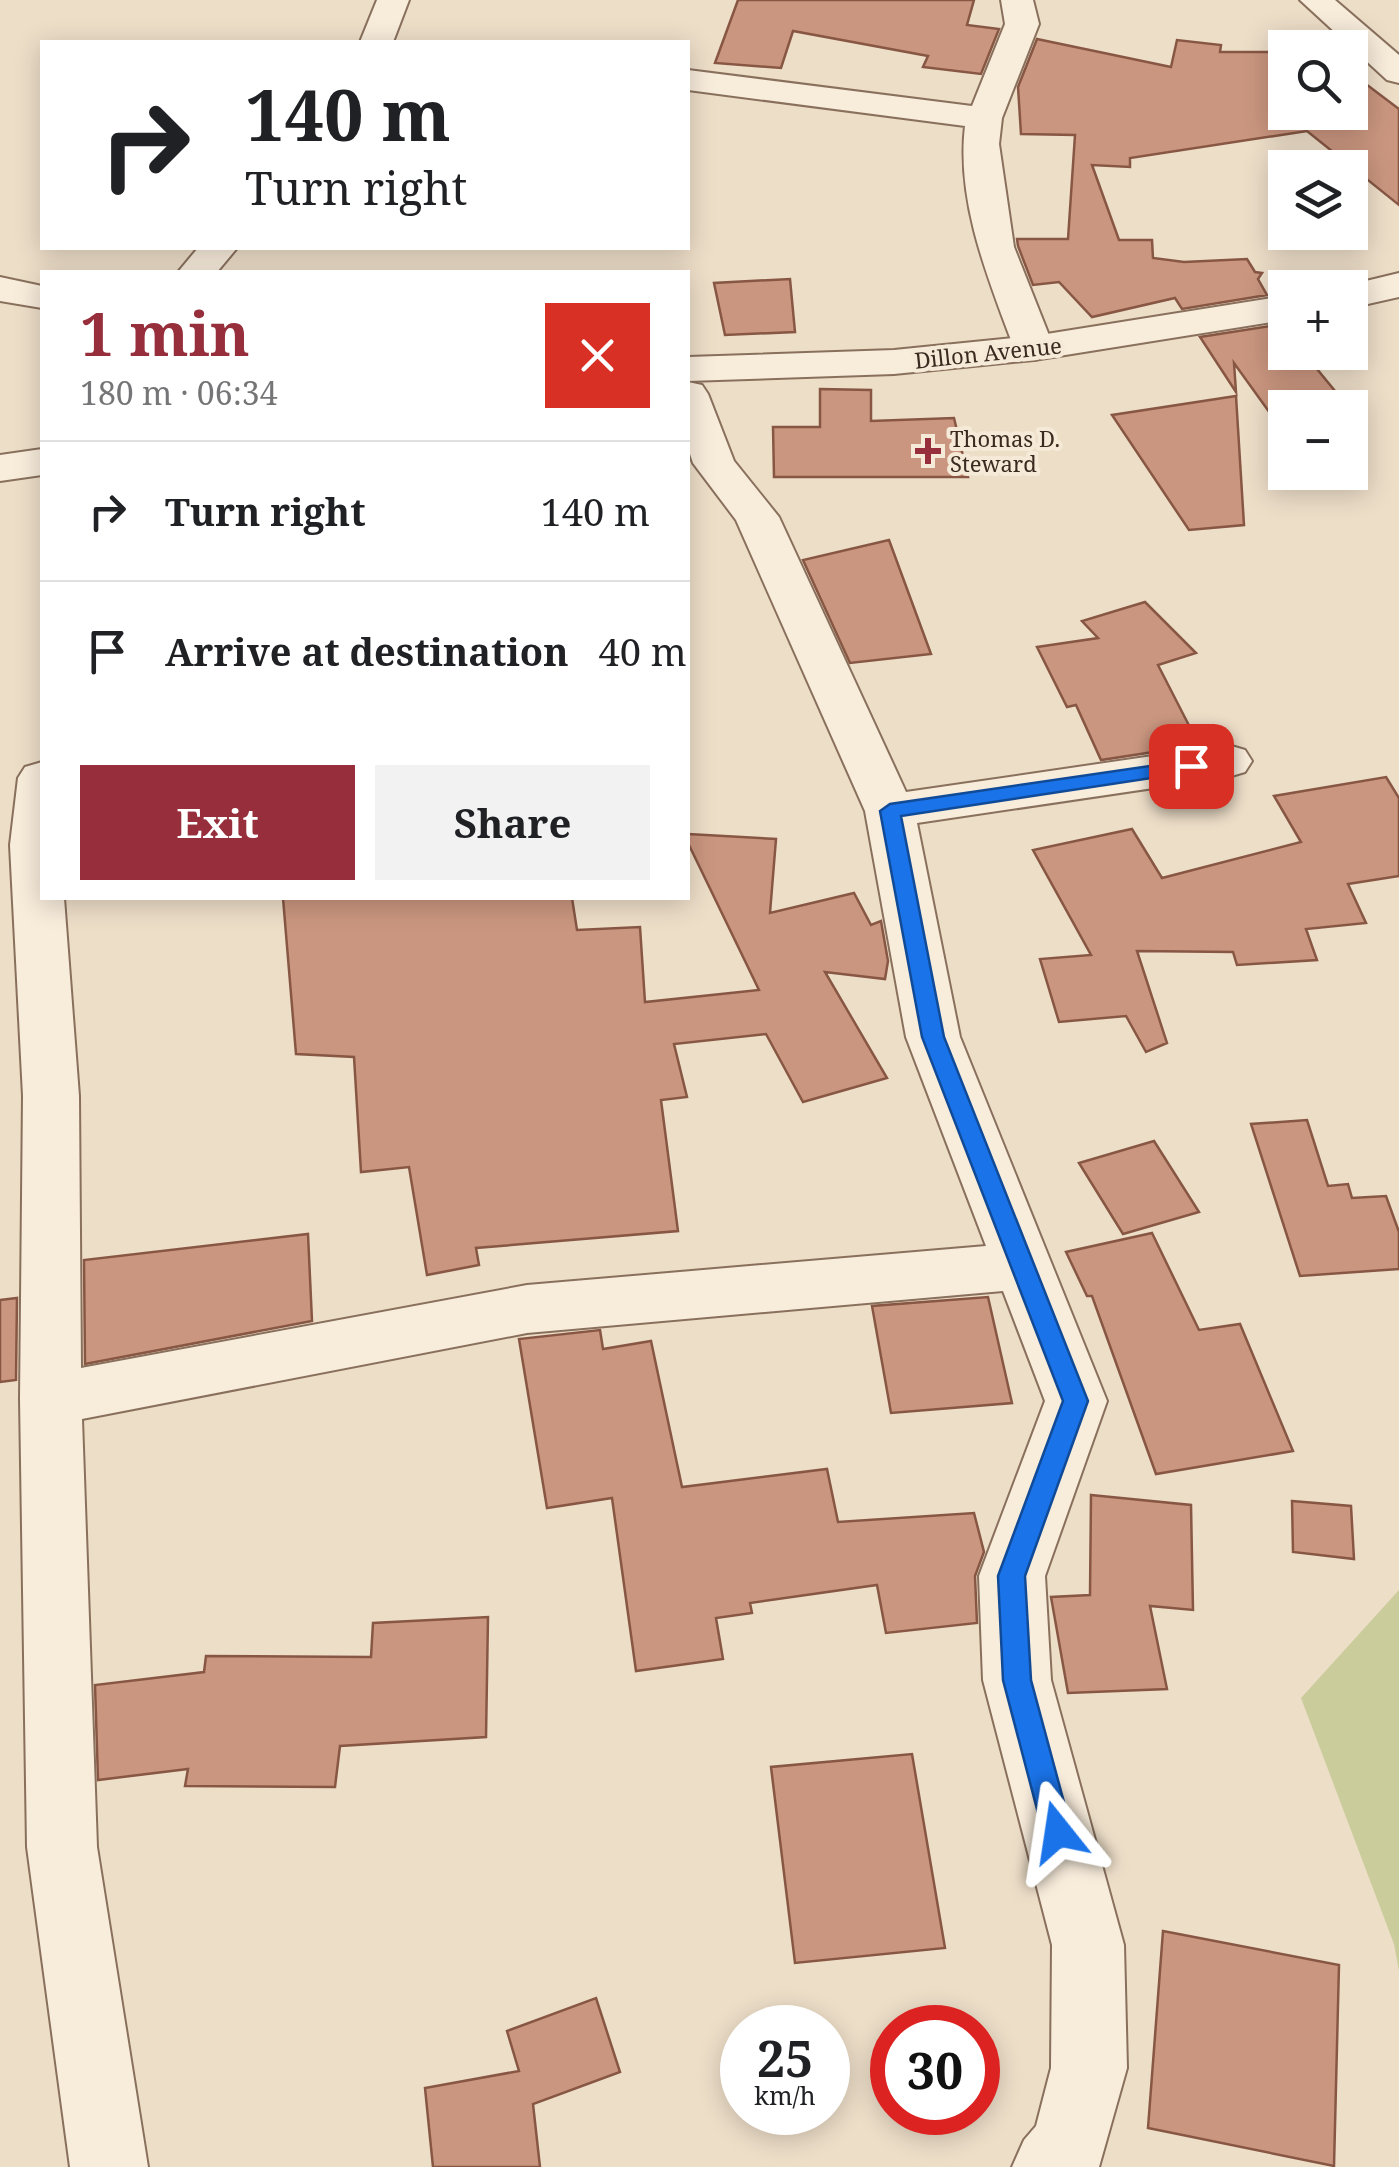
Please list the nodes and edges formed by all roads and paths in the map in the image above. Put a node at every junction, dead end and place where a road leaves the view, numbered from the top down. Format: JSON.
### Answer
{"nodes":[{"id":1,"x":393,"y":0,"type":"edge"},
{"id":2,"x":1017,"y":0,"type":"edge"},
{"id":3,"x":1316,"y":0,"type":"edge"},
{"id":4,"x":379,"y":40,"type":"edge"},
{"id":5,"x":1399,"y":73,"type":"edge"},
{"id":6,"x":690,"y":80,"type":"edge"},
{"id":7,"x":984,"y":118,"type":"junction"},
{"id":8,"x":216,"y":250,"type":"edge"},
{"id":9,"x":199,"y":270,"type":"edge"},
{"id":10,"x":1399,"y":285,"type":"edge"},
{"id":11,"x":0,"y":289,"type":"edge"},
{"id":12,"x":1368,"y":292,"type":"edge"},
{"id":13,"x":40,"y":297,"type":"edge"},
{"id":14,"x":1268,"y":311,"type":"edge"},
{"id":15,"x":1034,"y":348,"type":"junction"},
{"id":16,"x":690,"y":369,"type":"edge"},
{"id":17,"x":690,"y":399,"type":"edge"},
{"id":18,"x":40,"y":462,"type":"edge"},
{"id":19,"x":0,"y":468,"type":"edge"},
{"id":20,"x":1228,"y":761,"type":"dead end"},
{"id":21,"x":40,"y":809,"type":"edge"},
{"id":22,"x":890,"y":811,"type":"junction"},
{"id":23,"x":1021,"y":1266,"type":"junction"},
{"id":24,"x":51,"y":1398,"type":"junction"},
{"id":25,"x":109,"y":2167,"type":"edge"},
{"id":26,"x":1051,"y":2167,"type":"edge"}],
"edges":[{"from":1,"to":4,"type":"street"},
{"from":2,"to":7,"type":"street"},
{"from":3,"to":5,"type":"street"},
{"from":6,"to":7,"type":"street"},
{"from":7,"to":15,"type":"street"},
{"from":8,"to":9,"type":"street"},
{"from":10,"to":12,"type":"street"},
{"from":11,"to":13,"type":"street"},
{"from":14,"to":15,"type":"street","name":"Dillon Avenue"},
{"from":15,"to":16,"type":"street","name":"Dillon Avenue"},
{"from":17,"to":22,"type":"street"},
{"from":18,"to":19,"type":"street"},
{"from":20,"to":22,"type":"street"},
{"from":21,"to":24,"type":"street"},
{"from":22,"to":23,"type":"street"},
{"from":23,"to":24,"type":"street"},
{"from":23,"to":26,"type":"street"},
{"from":24,"to":25,"type":"street"}]}
